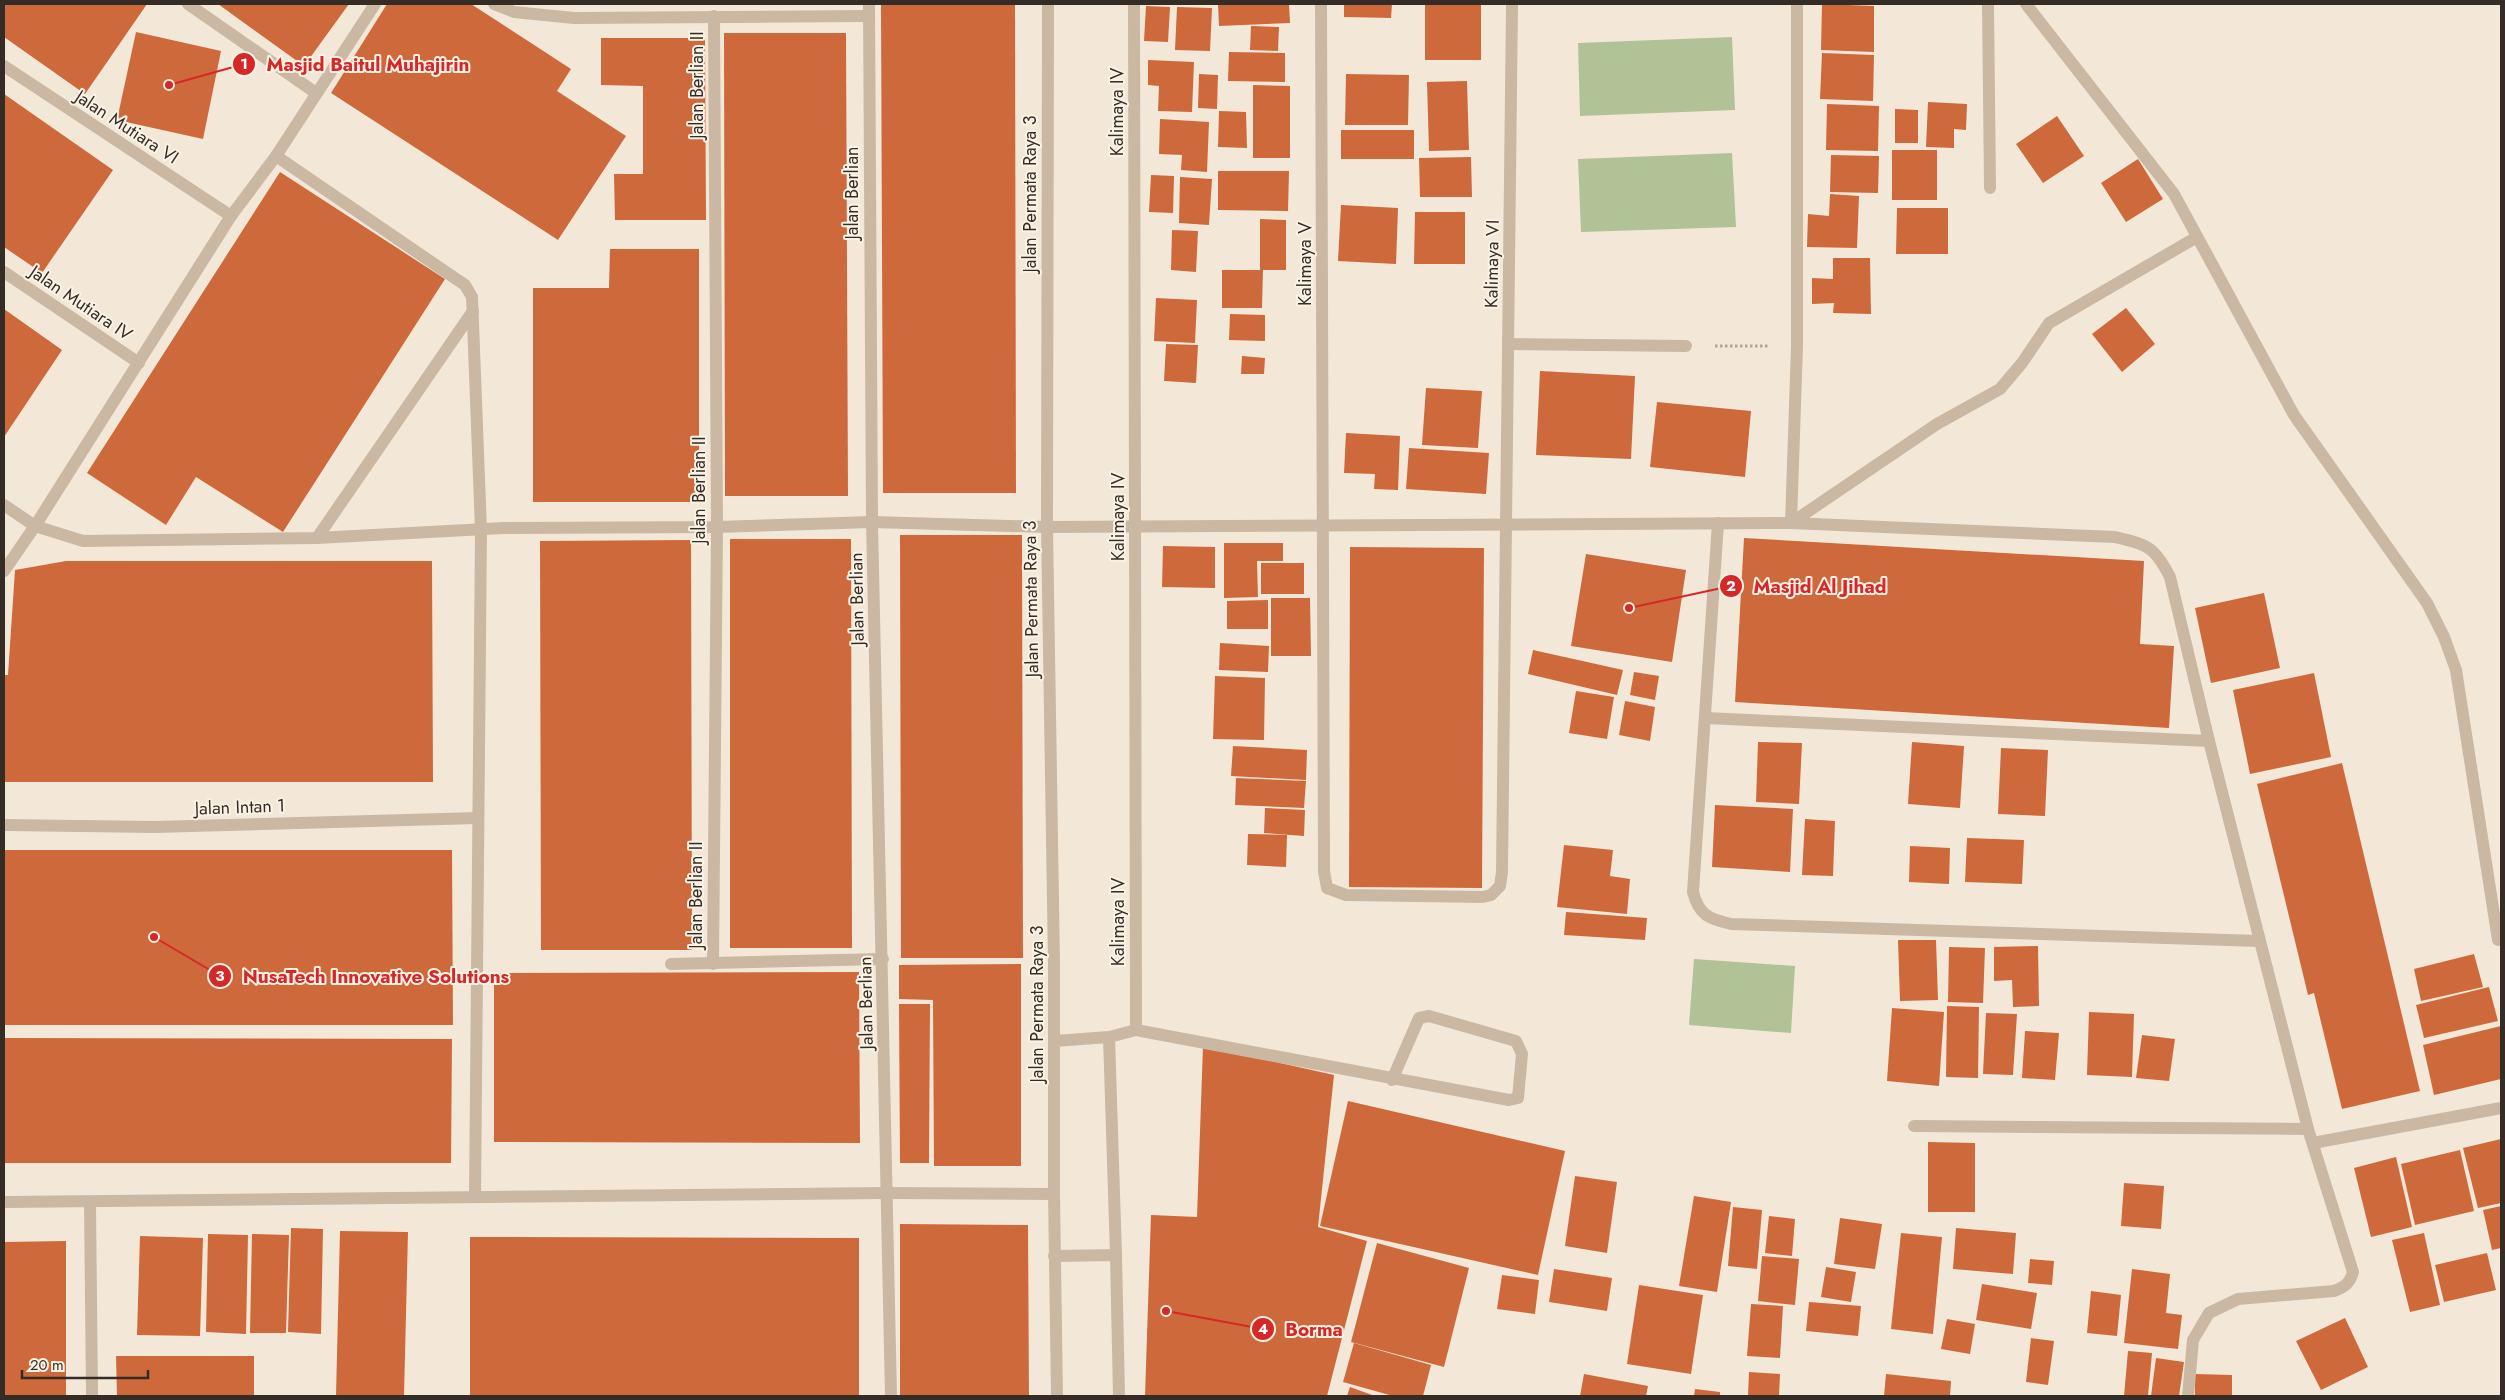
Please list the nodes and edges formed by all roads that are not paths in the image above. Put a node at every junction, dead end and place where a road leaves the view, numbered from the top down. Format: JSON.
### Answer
{"nodes":[{"id":1,"x":188,"y":4,"type":"edge"},
{"id":2,"x":375,"y":4,"type":"edge"},
{"id":3,"x":494,"y":4,"type":"edge"},
{"id":4,"x":1048,"y":4,"type":"edge"},
{"id":5,"x":1134,"y":4,"type":"edge"},
{"id":6,"x":1321,"y":4,"type":"edge"},
{"id":7,"x":1512,"y":4,"type":"edge"},
{"id":8,"x":1797,"y":4,"type":"edge"},
{"id":9,"x":1988,"y":4,"type":"edge"},
{"id":10,"x":2026,"y":4,"type":"edge"},
{"id":11,"x":868,"y":10,"type":"edge"},
{"id":12,"x":714,"y":16,"type":"junction"},
{"id":13,"x":4,"y":66,"type":"edge"},
{"id":14,"x":316,"y":93,"type":"junction"},
{"id":15,"x":276,"y":156,"type":"junction"},
{"id":16,"x":1990,"y":188,"type":"dead end"},
{"id":17,"x":231,"y":216,"type":"junction"},
{"id":18,"x":2197,"y":237,"type":"junction"},
{"id":19,"x":4,"y":272,"type":"edge"},
{"id":20,"x":473,"y":312,"type":"junction"},
{"id":21,"x":1508,"y":344,"type":"junction"},
{"id":22,"x":1686,"y":346,"type":"road end"},
{"id":23,"x":138,"y":363,"type":"junction"},
{"id":24,"x":4,"y":505,"type":"edge"},
{"id":25,"x":872,"y":522,"type":"junction"},
{"id":26,"x":1791,"y":523,"type":"junction"},
{"id":27,"x":1324,"y":524,"type":"junction"},
{"id":28,"x":1508,"y":524,"type":"junction"},
{"id":29,"x":1718,"y":524,"type":"junction"},
{"id":30,"x":35,"y":526,"type":"junction"},
{"id":31,"x":716,"y":527,"type":"junction"},
{"id":32,"x":1047,"y":527,"type":"junction"},
{"id":33,"x":1135,"y":527,"type":"junction"},
{"id":34,"x":481,"y":530,"type":"junction"},
{"id":35,"x":316,"y":538,"type":"junction"},
{"id":36,"x":4,"y":571,"type":"edge"},
{"id":37,"x":1706,"y":718,"type":"junction"},
{"id":38,"x":2209,"y":741,"type":"junction"},
{"id":39,"x":478,"y":818,"type":"junction"},
{"id":40,"x":4,"y":825,"type":"edge"},
{"id":41,"x":2498,"y":940,"type":"dead end"},
{"id":42,"x":2259,"y":941,"type":"junction"},
{"id":43,"x":883,"y":959,"type":"junction"},
{"id":44,"x":671,"y":964,"type":"dead end"},
{"id":45,"x":714,"y":964,"type":"junction"},
{"id":46,"x":1136,"y":1030,"type":"junction"},
{"id":47,"x":1109,"y":1037,"type":"junction"},
{"id":48,"x":1055,"y":1041,"type":"junction"},
{"id":49,"x":1392,"y":1080,"type":"junction"},
{"id":50,"x":2501,"y":1108,"type":"edge"},
{"id":51,"x":1914,"y":1126,"type":"dead end"},
{"id":52,"x":2308,"y":1129,"type":"junction"},
{"id":53,"x":2313,"y":1144,"type":"junction"},
{"id":54,"x":886,"y":1193,"type":"junction"},
{"id":55,"x":1054,"y":1194,"type":"junction"},
{"id":56,"x":475,"y":1196,"type":"junction"},
{"id":57,"x":4,"y":1202,"type":"edge"},
{"id":58,"x":90,"y":1202,"type":"junction"},
{"id":59,"x":1116,"y":1255,"type":"junction"},
{"id":60,"x":1054,"y":1256,"type":"junction"},
{"id":61,"x":92,"y":1396,"type":"edge"},
{"id":62,"x":891,"y":1396,"type":"edge"},
{"id":63,"x":1057,"y":1396,"type":"edge"},
{"id":64,"x":1119,"y":1396,"type":"edge"},
{"id":65,"x":2188,"y":1396,"type":"edge"}],
"edges":[{"from":1,"to":14,"type":"street"},
{"from":2,"to":14,"type":"street"},
{"from":3,"to":12,"type":"street"},
{"from":4,"to":32,"type":"street","name":"Jalan Permata Raya 3"},
{"from":5,"to":33,"type":"street","name":"Kalimaya IV"},
{"from":6,"to":27,"type":"street","name":"Kalimaya V"},
{"from":7,"to":21,"type":"street","name":"Kalimaya VI"},
{"from":8,"to":26,"type":"street"},
{"from":9,"to":16,"type":"street"},
{"from":10,"to":18,"type":"street"},
{"from":11,"to":12,"type":"street"},
{"from":11,"to":25,"type":"street","name":"Jalan Berlian"},
{"from":12,"to":31,"type":"street","name":"Jalan Berlian II"},
{"from":13,"to":17,"type":"street","name":"Jalan Mutiara VI"},
{"from":14,"to":15,"type":"street"},
{"from":15,"to":17,"type":"street"},
{"from":15,"to":20,"type":"street"},
{"from":17,"to":23,"type":"street"},
{"from":18,"to":26,"type":"street"},
{"from":18,"to":41,"type":"street"},
{"from":19,"to":23,"type":"street","name":"Jalan Mutiara IV"},
{"from":20,"to":34,"type":"street"},
{"from":20,"to":35,"type":"street"},
{"from":21,"to":22,"type":"street"},
{"from":21,"to":28,"type":"street","name":"Kalimaya VI"},
{"from":23,"to":30,"type":"street"},
{"from":24,"to":30,"type":"street"},
{"from":25,"to":31,"type":"street"},
{"from":25,"to":32,"type":"street"},
{"from":25,"to":43,"type":"street","name":"Jalan Berlian"},
{"from":26,"to":29,"type":"street"},
{"from":26,"to":38,"type":"street"},
{"from":27,"to":28,"type":"street"},
{"from":27,"to":28,"type":"street","name":"Kalimaya V"},
{"from":27,"to":33,"type":"street"},
{"from":28,"to":29,"type":"street"},
{"from":29,"to":37,"type":"street"},
{"from":30,"to":35,"type":"street"},
{"from":30,"to":36,"type":"street"},
{"from":31,"to":34,"type":"street"},
{"from":31,"to":45,"type":"street","name":"Jalan Berlian II"},
{"from":32,"to":33,"type":"street"},
{"from":32,"to":48,"type":"street","name":"Jalan Permata Raya 3"},
{"from":33,"to":46,"type":"street","name":"Kalimaya IV"},
{"from":34,"to":35,"type":"street"},
{"from":34,"to":39,"type":"street"},
{"from":37,"to":38,"type":"street"},
{"from":37,"to":42,"type":"street"},
{"from":38,"to":42,"type":"street"},
{"from":39,"to":40,"type":"street","name":"Jalan Intan 1"},
{"from":39,"to":56,"type":"street"},
{"from":42,"to":52,"type":"street"},
{"from":43,"to":45,"type":"street"},
{"from":43,"to":54,"type":"street","name":"Jalan Berlian"},
{"from":44,"to":45,"type":"street"},
{"from":46,"to":47,"type":"street"},
{"from":46,"to":49,"type":"street"},
{"from":47,"to":48,"type":"street"},
{"from":47,"to":59,"type":"street"},
{"from":48,"to":55,"type":"street","name":"Jalan Permata Raya 3"},
{"from":49,"to":49,"type":"street"},
{"from":50,"to":53,"type":"street"},
{"from":51,"to":52,"type":"street"},
{"from":52,"to":53,"type":"street"},
{"from":53,"to":65,"type":"street"},
{"from":54,"to":55,"type":"street"},
{"from":54,"to":56,"type":"street"},
{"from":54,"to":62,"type":"street","name":"Jalan Berlian"},
{"from":55,"to":60,"type":"street","name":"Jalan Permata Raya 3"},
{"from":56,"to":58,"type":"street"},
{"from":57,"to":58,"type":"street"},
{"from":58,"to":61,"type":"street"},
{"from":59,"to":60,"type":"street"},
{"from":59,"to":64,"type":"street"},
{"from":60,"to":63,"type":"street","name":"Jalan Permata Raya 3"}]}
